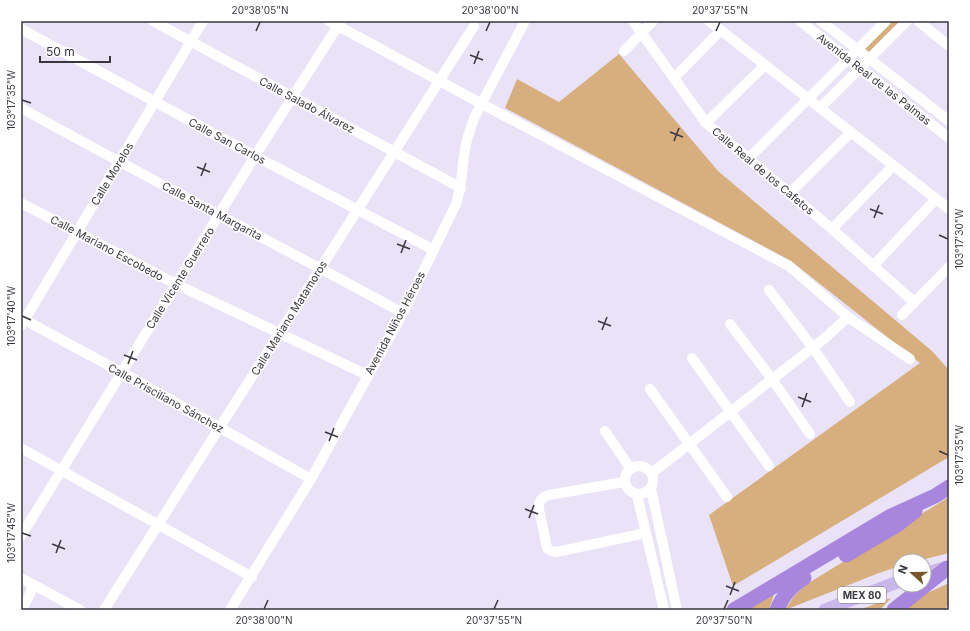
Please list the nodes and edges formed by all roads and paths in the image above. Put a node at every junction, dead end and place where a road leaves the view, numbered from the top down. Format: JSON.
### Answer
{"nodes":[{"id":1,"x":24,"y":21,"type":"edge"},
{"id":2,"x":153,"y":21,"type":"edge"},
{"id":3,"x":203,"y":21,"type":"edge"},
{"id":4,"x":525,"y":21,"type":"edge"},
{"id":5,"x":633,"y":21,"type":"edge"},
{"id":6,"x":653,"y":21,"type":"edge"},
{"id":7,"x":709,"y":21,"type":"edge"},
{"id":8,"x":800,"y":21,"type":"edge"},
{"id":9,"x":821,"y":21,"type":"edge"},
{"id":10,"x":886,"y":21,"type":"edge"},
{"id":11,"x":907,"y":21,"type":"edge"},
{"id":12,"x":918,"y":21,"type":"edge"},
{"id":13,"x":336,"y":23,"type":"edge"},
{"id":14,"x":474,"y":26,"type":"dead end"},
{"id":15,"x":21,"y":28,"type":"edge"},
{"id":16,"x":721,"y":30,"type":"junction"},
{"id":17,"x":642,"y":33,"type":"junction"},
{"id":18,"x":190,"y":41,"type":"junction"},
{"id":19,"x":947,"y":41,"type":"edge"},
{"id":20,"x":624,"y":51,"type":"dead end"},
{"id":21,"x":853,"y":54,"type":"junction"},
{"id":22,"x":869,"y":58,"type":"junction"},
{"id":23,"x":765,"y":65,"type":"junction"},
{"id":24,"x":860,"y":68,"type":"junction"},
{"id":25,"x":674,"y":78,"type":"junction"},
{"id":26,"x":440,"y":81,"type":"junction"},
{"id":27,"x":293,"y":97,"type":"junction"},
{"id":28,"x":808,"y":98,"type":"junction"},
{"id":29,"x":154,"y":102,"type":"junction"},
{"id":30,"x":482,"y":104,"type":"junction"},
{"id":31,"x":21,"y":108,"type":"edge"},
{"id":32,"x":820,"y":108,"type":"junction"},
{"id":33,"x":949,"y":121,"type":"edge"},
{"id":34,"x":706,"y":123,"type":"junction"},
{"id":35,"x":851,"y":132,"type":"junction"},
{"id":36,"x":949,"y":138,"type":"edge"},
{"id":37,"x":395,"y":152,"type":"junction"},
{"id":38,"x":255,"y":156,"type":"junction"},
{"id":39,"x":748,"y":159,"type":"junction"},
{"id":40,"x":119,"y":163,"type":"junction"},
{"id":41,"x":894,"y":166,"type":"junction"},
{"id":42,"x":461,"y":188,"type":"junction"},
{"id":43,"x":789,"y":194,"type":"junction"},
{"id":44,"x":936,"y":199,"type":"junction"},
{"id":45,"x":21,"y":203,"type":"edge"},
{"id":46,"x":949,"y":209,"type":"edge"},
{"id":47,"x":358,"y":210,"type":"junction"},
{"id":48,"x":220,"y":214,"type":"junction"},
{"id":49,"x":832,"y":229,"type":"junction"},
{"id":50,"x":77,"y":233,"type":"junction"},
{"id":51,"x":434,"y":250,"type":"junction"},
{"id":52,"x":873,"y":266,"type":"junction"},
{"id":53,"x":949,"y":267,"type":"edge"},
{"id":54,"x":321,"y":269,"type":"junction"},
{"id":55,"x":176,"y":284,"type":"junction"},
{"id":56,"x":769,"y":290,"type":"dead end"},
{"id":57,"x":914,"y":302,"type":"junction"},
{"id":58,"x":403,"y":313,"type":"junction"},
{"id":59,"x":902,"y":315,"type":"dead end"},
{"id":60,"x":848,"y":317,"type":"junction"},
{"id":61,"x":22,"y":321,"type":"edge"},
{"id":62,"x":730,"y":324,"type":"dead end"},
{"id":63,"x":279,"y":333,"type":"junction"},
{"id":64,"x":813,"y":348,"type":"junction"},
{"id":65,"x":692,"y":358,"type":"dead end"},
{"id":66,"x":910,"y":359,"type":"dead end"},
{"id":67,"x":121,"y":372,"type":"junction"},
{"id":68,"x":368,"y":375,"type":"junction"},
{"id":69,"x":772,"y":379,"type":"junction"},
{"id":70,"x":650,"y":389,"type":"dead end"},
{"id":71,"x":850,"y":402,"type":"dead end"},
{"id":72,"x":731,"y":412,"type":"junction"},
{"id":73,"x":220,"y":428,"type":"junction"},
{"id":74,"x":605,"y":431,"type":"dead end"},
{"id":75,"x":810,"y":434,"type":"dead end"},
{"id":76,"x":689,"y":444,"type":"junction"},
{"id":77,"x":21,"y":448,"type":"edge"},
{"id":78,"x":768,"y":466,"type":"dead end"},
{"id":79,"x":630,"y":468,"type":"junction"},
{"id":80,"x":62,"y":471,"type":"junction"},
{"id":81,"x":652,"y":473,"type":"junction"},
{"id":82,"x":311,"y":479,"type":"junction"},
{"id":83,"x":624,"y":482,"type":"junction"},
{"id":84,"x":949,"y":487,"type":"edge"},
{"id":85,"x":650,"y":489,"type":"junction"},
{"id":86,"x":637,"y":495,"type":"junction"},
{"id":87,"x":935,"y":496,"type":"junction"},
{"id":88,"x":727,"y":497,"type":"dead end"},
{"id":89,"x":158,"y":524,"type":"junction"},
{"id":90,"x":646,"y":533,"type":"junction"},
{"id":91,"x":21,"y":536,"type":"edge"},
{"id":92,"x":948,"y":567,"type":"edge"},
{"id":93,"x":932,"y":572,"type":"edge"},
{"id":94,"x":668,"y":573,"type":"junction"},
{"id":95,"x":656,"y":575,"type":"junction"},
{"id":96,"x":252,"y":577,"type":"junction"},
{"id":97,"x":21,"y":578,"type":"edge"},
{"id":98,"x":892,"y":583,"type":"edge"},
{"id":99,"x":34,"y":585,"type":"junction"},
{"id":100,"x":22,"y":610,"type":"edge"},
{"id":101,"x":80,"y":610,"type":"edge"},
{"id":102,"x":104,"y":610,"type":"edge"},
{"id":103,"x":230,"y":610,"type":"edge"},
{"id":104,"x":664,"y":610,"type":"edge"},
{"id":105,"x":677,"y":610,"type":"edge"},
{"id":106,"x":734,"y":610,"type":"edge"},
{"id":107,"x":777,"y":610,"type":"edge"},
{"id":108,"x":825,"y":610,"type":"edge"},
{"id":109,"x":894,"y":610,"type":"edge"}],
"edges":[{"from":1,"to":15,"type":"street"},
{"from":2,"to":18,"type":"street","name":"Calle Salado Álvarez"},
{"from":3,"to":18,"type":"street","name":"Calle Morelos"},
{"from":4,"to":30,"type":"street","name":"Avenida Niños Héroes"},
{"from":5,"to":17,"type":"street","name":"Calle Real de los Cafetos"},
{"from":6,"to":17,"type":"street"},
{"from":7,"to":16,"type":"street"},
{"from":8,"to":21,"type":"street","name":"Avenida Real de las Palmas"},
{"from":9,"to":21,"type":"street","name":"Avenida Real de las Palmas"},
{"from":10,"to":21,"type":"street"},
{"from":11,"to":22,"type":"street"},
{"from":12,"to":19,"type":"street"},
{"from":13,"to":26,"type":"street"},
{"from":13,"to":27,"type":"street","name":"Calle Vicente Guerrero"},
{"from":14,"to":26,"type":"street","name":"Calle Mariano Matamoros"},
{"from":15,"to":29,"type":"street","name":"Calle San Carlos"},
{"from":16,"to":23,"type":"street"},
{"from":16,"to":25,"type":"street"},
{"from":17,"to":20,"type":"street"},
{"from":17,"to":25,"type":"street","name":"Calle Real de los Cafetos"},
{"from":18,"to":27,"type":"street","name":"Calle Salado Álvarez"},
{"from":18,"to":29,"type":"street","name":"Calle Morelos"},
{"from":21,"to":22,"type":"street","name":"Avenida Real de las Palmas"},
{"from":21,"to":24,"type":"street","name":"Avenida Real de las Palmas"},
{"from":21,"to":28,"type":"street"},
{"from":22,"to":24,"type":"street"},
{"from":22,"to":33,"type":"street","name":"Avenida Real de las Palmas"},
{"from":23,"to":28,"type":"street"},
{"from":23,"to":34,"type":"street"},
{"from":24,"to":32,"type":"street"},
{"from":24,"to":36,"type":"street","name":"Avenida Real de las Palmas"},
{"from":25,"to":34,"type":"street","name":"Calle Real de los Cafetos"},
{"from":26,"to":30,"type":"street"},
{"from":26,"to":37,"type":"street","name":"Calle Mariano Matamoros"},
{"from":27,"to":37,"type":"street","name":"Calle Salado Álvarez"},
{"from":27,"to":38,"type":"street","name":"Calle Vicente Guerrero"},
{"from":28,"to":32,"type":"street"},
{"from":28,"to":39,"type":"street"},
{"from":29,"to":38,"type":"street","name":"Calle San Carlos"},
{"from":29,"to":40,"type":"street","name":"Calle Morelos"},
{"from":30,"to":42,"type":"street","name":"Avenida Niños Héroes"},
{"from":30,"to":60,"type":"street"},
{"from":31,"to":40,"type":"street","name":"Calle Santa Margarita"},
{"from":32,"to":35,"type":"street"},
{"from":34,"to":39,"type":"street","name":"Calle Real de los Cafetos"},
{"from":35,"to":41,"type":"street"},
{"from":35,"to":43,"type":"street"},
{"from":37,"to":42,"type":"street","name":"Calle Salado Álvarez"},
{"from":37,"to":47,"type":"street","name":"Calle Mariano Matamoros"},
{"from":38,"to":47,"type":"street","name":"Calle San Carlos"},
{"from":38,"to":48,"type":"street","name":"Calle Vicente Guerrero"},
{"from":39,"to":43,"type":"street","name":"Calle Real de los Cafetos"},
{"from":40,"to":48,"type":"street","name":"Calle Santa Margarita"},
{"from":40,"to":50,"type":"street","name":"Calle Morelos"},
{"from":41,"to":44,"type":"street"},
{"from":41,"to":49,"type":"street"},
{"from":42,"to":51,"type":"street","name":"Avenida Niños Héroes"},
{"from":43,"to":49,"type":"street","name":"Calle Real de los Cafetos"},
{"from":44,"to":46,"type":"street"},
{"from":44,"to":52,"type":"street"},
{"from":45,"to":50,"type":"street","name":"Calle Mariano Escobedo"},
{"from":47,"to":51,"type":"street","name":"Calle San Carlos"},
{"from":47,"to":54,"type":"street","name":"Calle Mariano Matamoros"},
{"from":48,"to":54,"type":"street","name":"Calle Santa Margarita"},
{"from":48,"to":55,"type":"street","name":"Calle Vicente Guerrero"},
{"from":49,"to":52,"type":"street","name":"Calle Real de los Cafetos"},
{"from":50,"to":55,"type":"street","name":"Calle Mariano Escobedo"},
{"from":50,"to":61,"type":"street","name":"Calle Morelos"},
{"from":51,"to":58,"type":"street","name":"Avenida Niños Héroes"},
{"from":52,"to":57,"type":"street","name":"Calle Real de los Cafetos"},
{"from":53,"to":57,"type":"street"},
{"from":54,"to":58,"type":"street","name":"Calle Santa Margarita"},
{"from":54,"to":63,"type":"street","name":"Calle Mariano Matamoros"},
{"from":55,"to":63,"type":"street","name":"Calle Mariano Escobedo"},
{"from":55,"to":67,"type":"street","name":"Calle Vicente Guerrero"},
{"from":56,"to":64,"type":"street"},
{"from":57,"to":59,"type":"street"},
{"from":58,"to":68,"type":"street","name":"Avenida Niños Héroes"},
{"from":60,"to":64,"type":"street"},
{"from":60,"to":66,"type":"street"},
{"from":61,"to":67,"type":"street","name":"Calle Prisciliano Sánchez"},
{"from":62,"to":69,"type":"street"},
{"from":63,"to":68,"type":"street","name":"Calle Mariano Escobedo"},
{"from":63,"to":73,"type":"street","name":"Calle Mariano Matamoros"},
{"from":64,"to":69,"type":"street"},
{"from":64,"to":71,"type":"street"},
{"from":65,"to":72,"type":"street"},
{"from":67,"to":73,"type":"street","name":"Calle Prisciliano Sánchez"},
{"from":67,"to":80,"type":"street","name":"Calle Vicente Guerrero"},
{"from":68,"to":82,"type":"street","name":"Avenida Niños Héroes"},
{"from":69,"to":72,"type":"street"},
{"from":69,"to":75,"type":"street"},
{"from":70,"to":76,"type":"street"},
{"from":72,"to":76,"type":"street"},
{"from":72,"to":78,"type":"street"},
{"from":73,"to":82,"type":"street","name":"Calle Prisciliano Sánchez"},
{"from":73,"to":89,"type":"street","name":"Calle Mariano Matamoros"},
{"from":74,"to":79,"type":"street"},
{"from":76,"to":81,"type":"street"},
{"from":76,"to":88,"type":"street"},
{"from":77,"to":80,"type":"street"},
{"from":79,"to":81,"type":"street"},
{"from":79,"to":83,"type":"street"},
{"from":80,"to":89,"type":"street"},
{"from":80,"to":91,"type":"street","name":"Calle Vicente Guerrero"},
{"from":81,"to":85,"type":"street"},
{"from":82,"to":96,"type":"street","name":"Avenida Niños Héroes"},
{"from":83,"to":86,"type":"street"},
{"from":83,"to":90,"type":"street"},
{"from":84,"to":87,"type":"highway"},
{"from":85,"to":86,"type":"street"},
{"from":85,"to":94,"type":"street"},
{"from":86,"to":90,"type":"street"},
{"from":87,"to":106,"type":"highway"},
{"from":87,"to":107,"type":"highway"},
{"from":89,"to":96,"type":"street"},
{"from":89,"to":102,"type":"street","name":"Calle Mariano Matamoros"},
{"from":90,"to":95,"type":"street"},
{"from":92,"to":93,"type":"main road"},
{"from":92,"to":109,"type":"highway"},
{"from":94,"to":95,"type":"street"},
{"from":94,"to":105,"type":"street"},
{"from":95,"to":104,"type":"street"},
{"from":96,"to":103,"type":"street","name":"Avenida Niños Héroes"},
{"from":97,"to":99,"type":"street"},
{"from":98,"to":108,"type":"main road","number":"MEX 80"},
{"from":99,"to":100,"type":"street"},
{"from":99,"to":101,"type":"street"}]}
